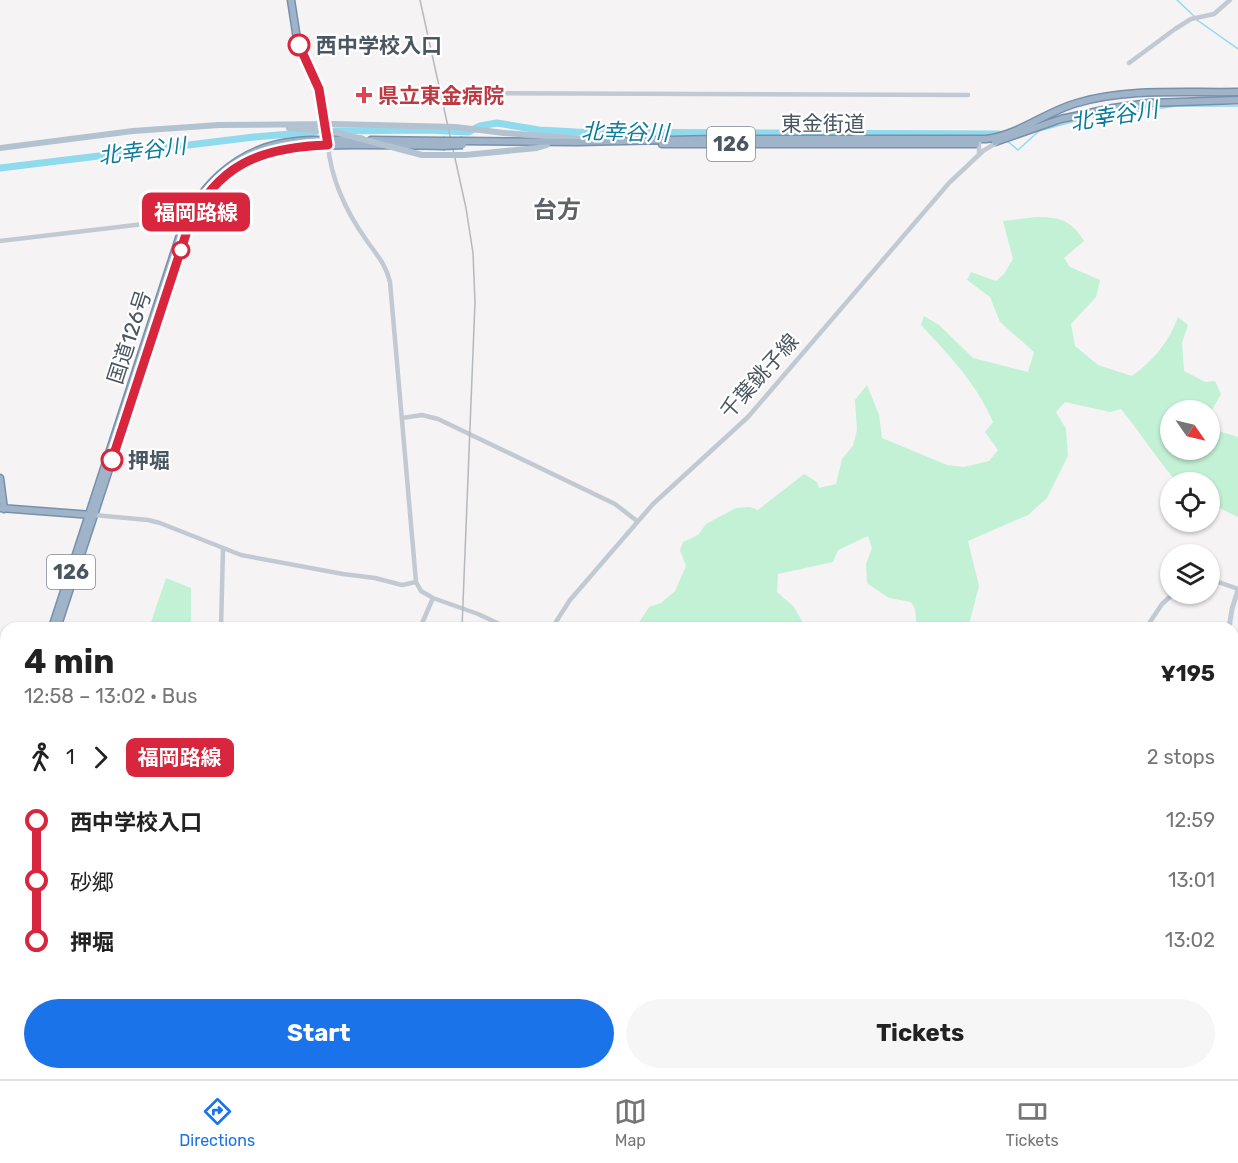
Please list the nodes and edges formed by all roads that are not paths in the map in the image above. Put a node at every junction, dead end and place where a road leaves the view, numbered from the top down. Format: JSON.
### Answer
{"nodes":[{"id":1,"x":291,"y":0,"type":"edge"},
{"id":2,"x":1230,"y":0,"type":"edge"},
{"id":3,"x":1130,"y":63,"type":"dead end"},
{"id":4,"x":1238,"y":92,"type":"edge"},
{"id":5,"x":446,"y":93,"type":"dead end"},
{"id":6,"x":968,"y":95,"type":"dead end"},
{"id":7,"x":1238,"y":100,"type":"edge"},
{"id":8,"x":219,"y":125,"type":"junction"},
{"id":9,"x":628,"y":141,"type":"junction"},
{"id":10,"x":328,"y":142,"type":"junction"},
{"id":11,"x":979,"y":142,"type":"junction"},
{"id":12,"x":998,"y":142,"type":"junction"},
{"id":13,"x":463,"y":143,"type":"junction"},
{"id":14,"x":547,"y":145,"type":"junction"},
{"id":15,"x":0,"y":148,"type":"edge"},
{"id":16,"x":979,"y":155,"type":"junction"},
{"id":17,"x":186,"y":219,"type":"junction"},
{"id":18,"x":0,"y":241,"type":"edge"},
{"id":19,"x":402,"y":418,"type":"junction"},
{"id":20,"x":0,"y":478,"type":"edge"},
{"id":21,"x":2,"y":508,"type":"edge"},
{"id":22,"x":91,"y":515,"type":"junction"},
{"id":23,"x":637,"y":521,"type":"junction"},
{"id":24,"x":223,"y":549,"type":"junction"},
{"id":25,"x":416,"y":582,"type":"junction"},
{"id":26,"x":1220,"y":583,"type":"edge"},
{"id":27,"x":1238,"y":589,"type":"edge"},
{"id":28,"x":433,"y":598,"type":"junction"},
{"id":29,"x":1162,"y":604,"type":"edge"},
{"id":30,"x":54,"y":622,"type":"edge"},
{"id":31,"x":59,"y":622,"type":"edge"},
{"id":32,"x":221,"y":622,"type":"edge"},
{"id":33,"x":423,"y":622,"type":"edge"},
{"id":34,"x":495,"y":622,"type":"edge"},
{"id":35,"x":556,"y":622,"type":"edge"},
{"id":36,"x":1150,"y":622,"type":"edge"},
{"id":37,"x":1230,"y":622,"type":"edge"}],
"edges":[{"from":1,"to":10,"type":"highway"},
{"from":2,"to":3,"type":"street"},
{"from":4,"to":11,"type":"highway","name":"東金街道","number":"126"},
{"from":5,"to":6,"type":"street"},
{"from":7,"to":12,"type":"highway","name":"東金街道","number":"126"},
{"from":8,"to":9,"type":"main road","bridge":true},
{"from":8,"to":14,"type":"main road","bridge":true},
{"from":8,"to":15,"type":"main road"},
{"from":9,"to":11,"type":"highway","name":"東金街道","number":"126"},
{"from":9,"to":13,"type":"highway","name":"東金街道","number":"126"},
{"from":10,"to":13,"type":"highway","name":"東金街道","number":"126","bridge":true},
{"from":10,"to":17,"type":"highway","name":"国道126号","number":"126"},
{"from":10,"to":19,"type":"street"},
{"from":10,"to":22,"type":"highway","name":"国道126号","number":"126"},
{"from":11,"to":12,"type":"highway","name":"東金街道","number":"126"},
{"from":11,"to":14,"type":"highway","name":"東金街道","number":"126"},
{"from":11,"to":16,"type":"street"},
{"from":12,"to":16,"type":"street","name":"千葉銚子線"},
{"from":13,"to":14,"type":"highway","name":"東金街道","number":"126"},
{"from":16,"to":23,"type":"street","name":"千葉銚子線"},
{"from":17,"to":18,"type":"street"},
{"from":17,"to":22,"type":"highway","name":"国道126号","number":"126"},
{"from":19,"to":23,"type":"street"},
{"from":19,"to":25,"type":"street"},
{"from":20,"to":21,"type":"highway"},
{"from":21,"to":22,"type":"highway"},
{"from":22,"to":24,"type":"street"},
{"from":22,"to":30,"type":"highway","name":"国道126号","number":"126"},
{"from":22,"to":31,"type":"highway","name":"国道126号","number":"126"},
{"from":23,"to":35,"type":"street","name":"千葉銚子線"},
{"from":24,"to":25,"type":"street"},
{"from":24,"to":32,"type":"street"},
{"from":25,"to":28,"type":"street"},
{"from":26,"to":27,"type":"street"},
{"from":27,"to":37,"type":"main road"},
{"from":28,"to":33,"type":"street"},
{"from":28,"to":34,"type":"street"},
{"from":29,"to":36,"type":"street"}]}
